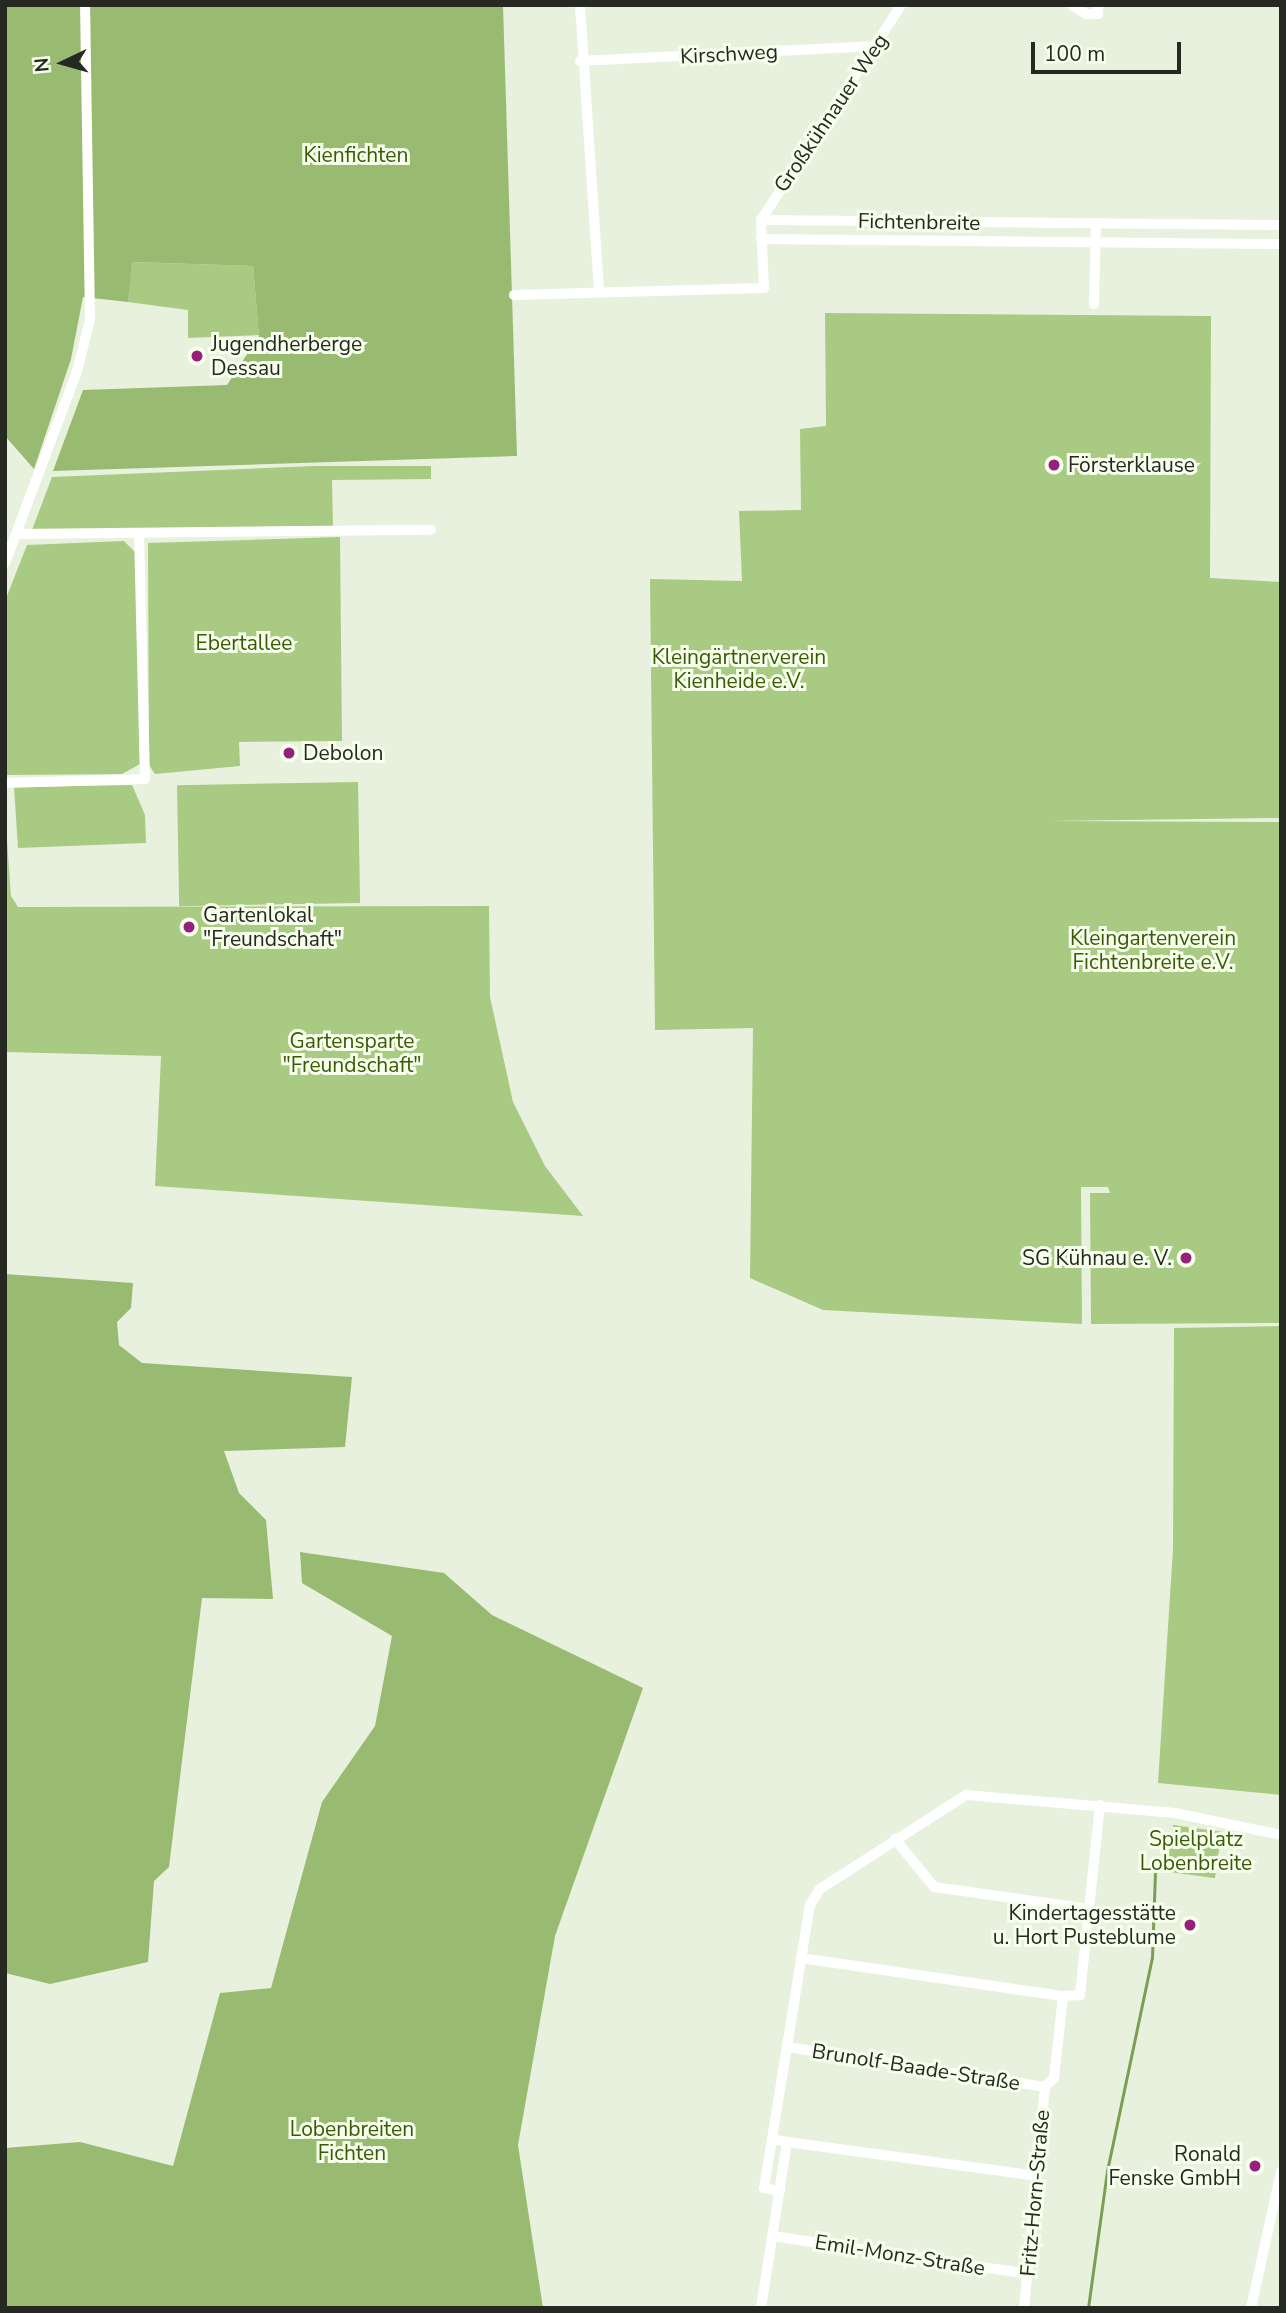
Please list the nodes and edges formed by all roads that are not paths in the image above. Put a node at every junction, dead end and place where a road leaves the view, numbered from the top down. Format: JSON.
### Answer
{"nodes":[{"id":1,"x":85,"y":5,"type":"edge"},
{"id":2,"x":580,"y":5,"type":"edge"},
{"id":3,"x":901,"y":5,"type":"edge"},
{"id":4,"x":1072,"y":5,"type":"edge"},
{"id":5,"x":1098,"y":5,"type":"edge"},
{"id":6,"x":878,"y":46,"type":"junction"},
{"id":7,"x":580,"y":61,"type":"junction"},
{"id":8,"x":761,"y":220,"type":"junction"},
{"id":9,"x":1096,"y":224,"type":"junction"},
{"id":10,"x":1281,"y":225,"type":"edge"},
{"id":11,"x":761,"y":239,"type":"junction"},
{"id":12,"x":1096,"y":243,"type":"junction"},
{"id":13,"x":1281,"y":244,"type":"edge"},
{"id":14,"x":598,"y":289,"type":"junction"},
{"id":15,"x":514,"y":295,"type":"dead end"},
{"id":16,"x":1094,"y":304,"type":"dead end"},
{"id":17,"x":431,"y":530,"type":"dead end"},
{"id":18,"x":16,"y":534,"type":"junction"},
{"id":19,"x":139,"y":535,"type":"junction"},
{"id":20,"x":5,"y":563,"type":"edge"},
{"id":21,"x":5,"y":783,"type":"edge"},
{"id":22,"x":1100,"y":1805,"type":"junction"},
{"id":23,"x":1281,"y":1835,"type":"edge"},
{"id":24,"x":895,"y":1839,"type":"junction"},
{"id":25,"x":1090,"y":1909,"type":"junction"},
{"id":26,"x":801,"y":1958,"type":"junction"},
{"id":27,"x":1063,"y":1996,"type":"junction"},
{"id":28,"x":787,"y":2047,"type":"junction"},
{"id":29,"x":1045,"y":2087,"type":"junction"},
{"id":30,"x":772,"y":2139,"type":"junction"},
{"id":31,"x":787,"y":2142,"type":"junction"},
{"id":32,"x":1281,"y":2171,"type":"edge"},
{"id":33,"x":1037,"y":2176,"type":"junction"},
{"id":34,"x":779,"y":2191,"type":"junction"},
{"id":35,"x":772,"y":2236,"type":"junction"},
{"id":36,"x":1028,"y":2274,"type":"junction"},
{"id":37,"x":761,"y":2308,"type":"edge"},
{"id":38,"x":1024,"y":2308,"type":"edge"},
{"id":39,"x":1251,"y":2308,"type":"edge"}],
"edges":[{"from":1,"to":18,"type":"street"},
{"from":2,"to":7,"type":"street"},
{"from":3,"to":6,"type":"street","name":"Großkühnauer Weg"},
{"from":4,"to":5,"type":"street"},
{"from":6,"to":7,"type":"street","name":"Kirschweg"},
{"from":6,"to":8,"type":"street","name":"Großkühnauer Weg"},
{"from":7,"to":14,"type":"street"},
{"from":8,"to":9,"type":"street","name":"Fichtenbreite"},
{"from":8,"to":11,"type":"street"},
{"from":9,"to":10,"type":"street","name":"Fichtenbreite"},
{"from":9,"to":12,"type":"street"},
{"from":11,"to":12,"type":"street","name":"Fichtenbreite"},
{"from":11,"to":14,"type":"street"},
{"from":12,"to":13,"type":"street","name":"Fichtenbreite"},
{"from":12,"to":16,"type":"street"},
{"from":14,"to":15,"type":"street"},
{"from":17,"to":19,"type":"street"},
{"from":18,"to":19,"type":"street"},
{"from":18,"to":20,"type":"street"},
{"from":19,"to":21,"type":"street"},
{"from":22,"to":23,"type":"street"},
{"from":22,"to":24,"type":"street"},
{"from":22,"to":25,"type":"street"},
{"from":24,"to":25,"type":"street"},
{"from":24,"to":26,"type":"street"},
{"from":25,"to":27,"type":"street"},
{"from":26,"to":27,"type":"street"},
{"from":26,"to":28,"type":"street"},
{"from":27,"to":29,"type":"street","name":"Fritz-Horn-Straße"},
{"from":28,"to":29,"type":"street","name":"Brunolf-Baade-Straße"},
{"from":28,"to":30,"type":"street"},
{"from":29,"to":33,"type":"street","name":"Fritz-Horn-Straße"},
{"from":30,"to":31,"type":"street"},
{"from":30,"to":34,"type":"street"},
{"from":31,"to":33,"type":"street"},
{"from":31,"to":34,"type":"street"},
{"from":32,"to":39,"type":"street"},
{"from":33,"to":36,"type":"street","name":"Fritz-Horn-Straße"},
{"from":34,"to":35,"type":"street"},
{"from":35,"to":36,"type":"street","name":"Emil-Monz-Straße"},
{"from":35,"to":37,"type":"street"},
{"from":36,"to":38,"type":"street","name":"Fritz-Horn-Straße"}]}
